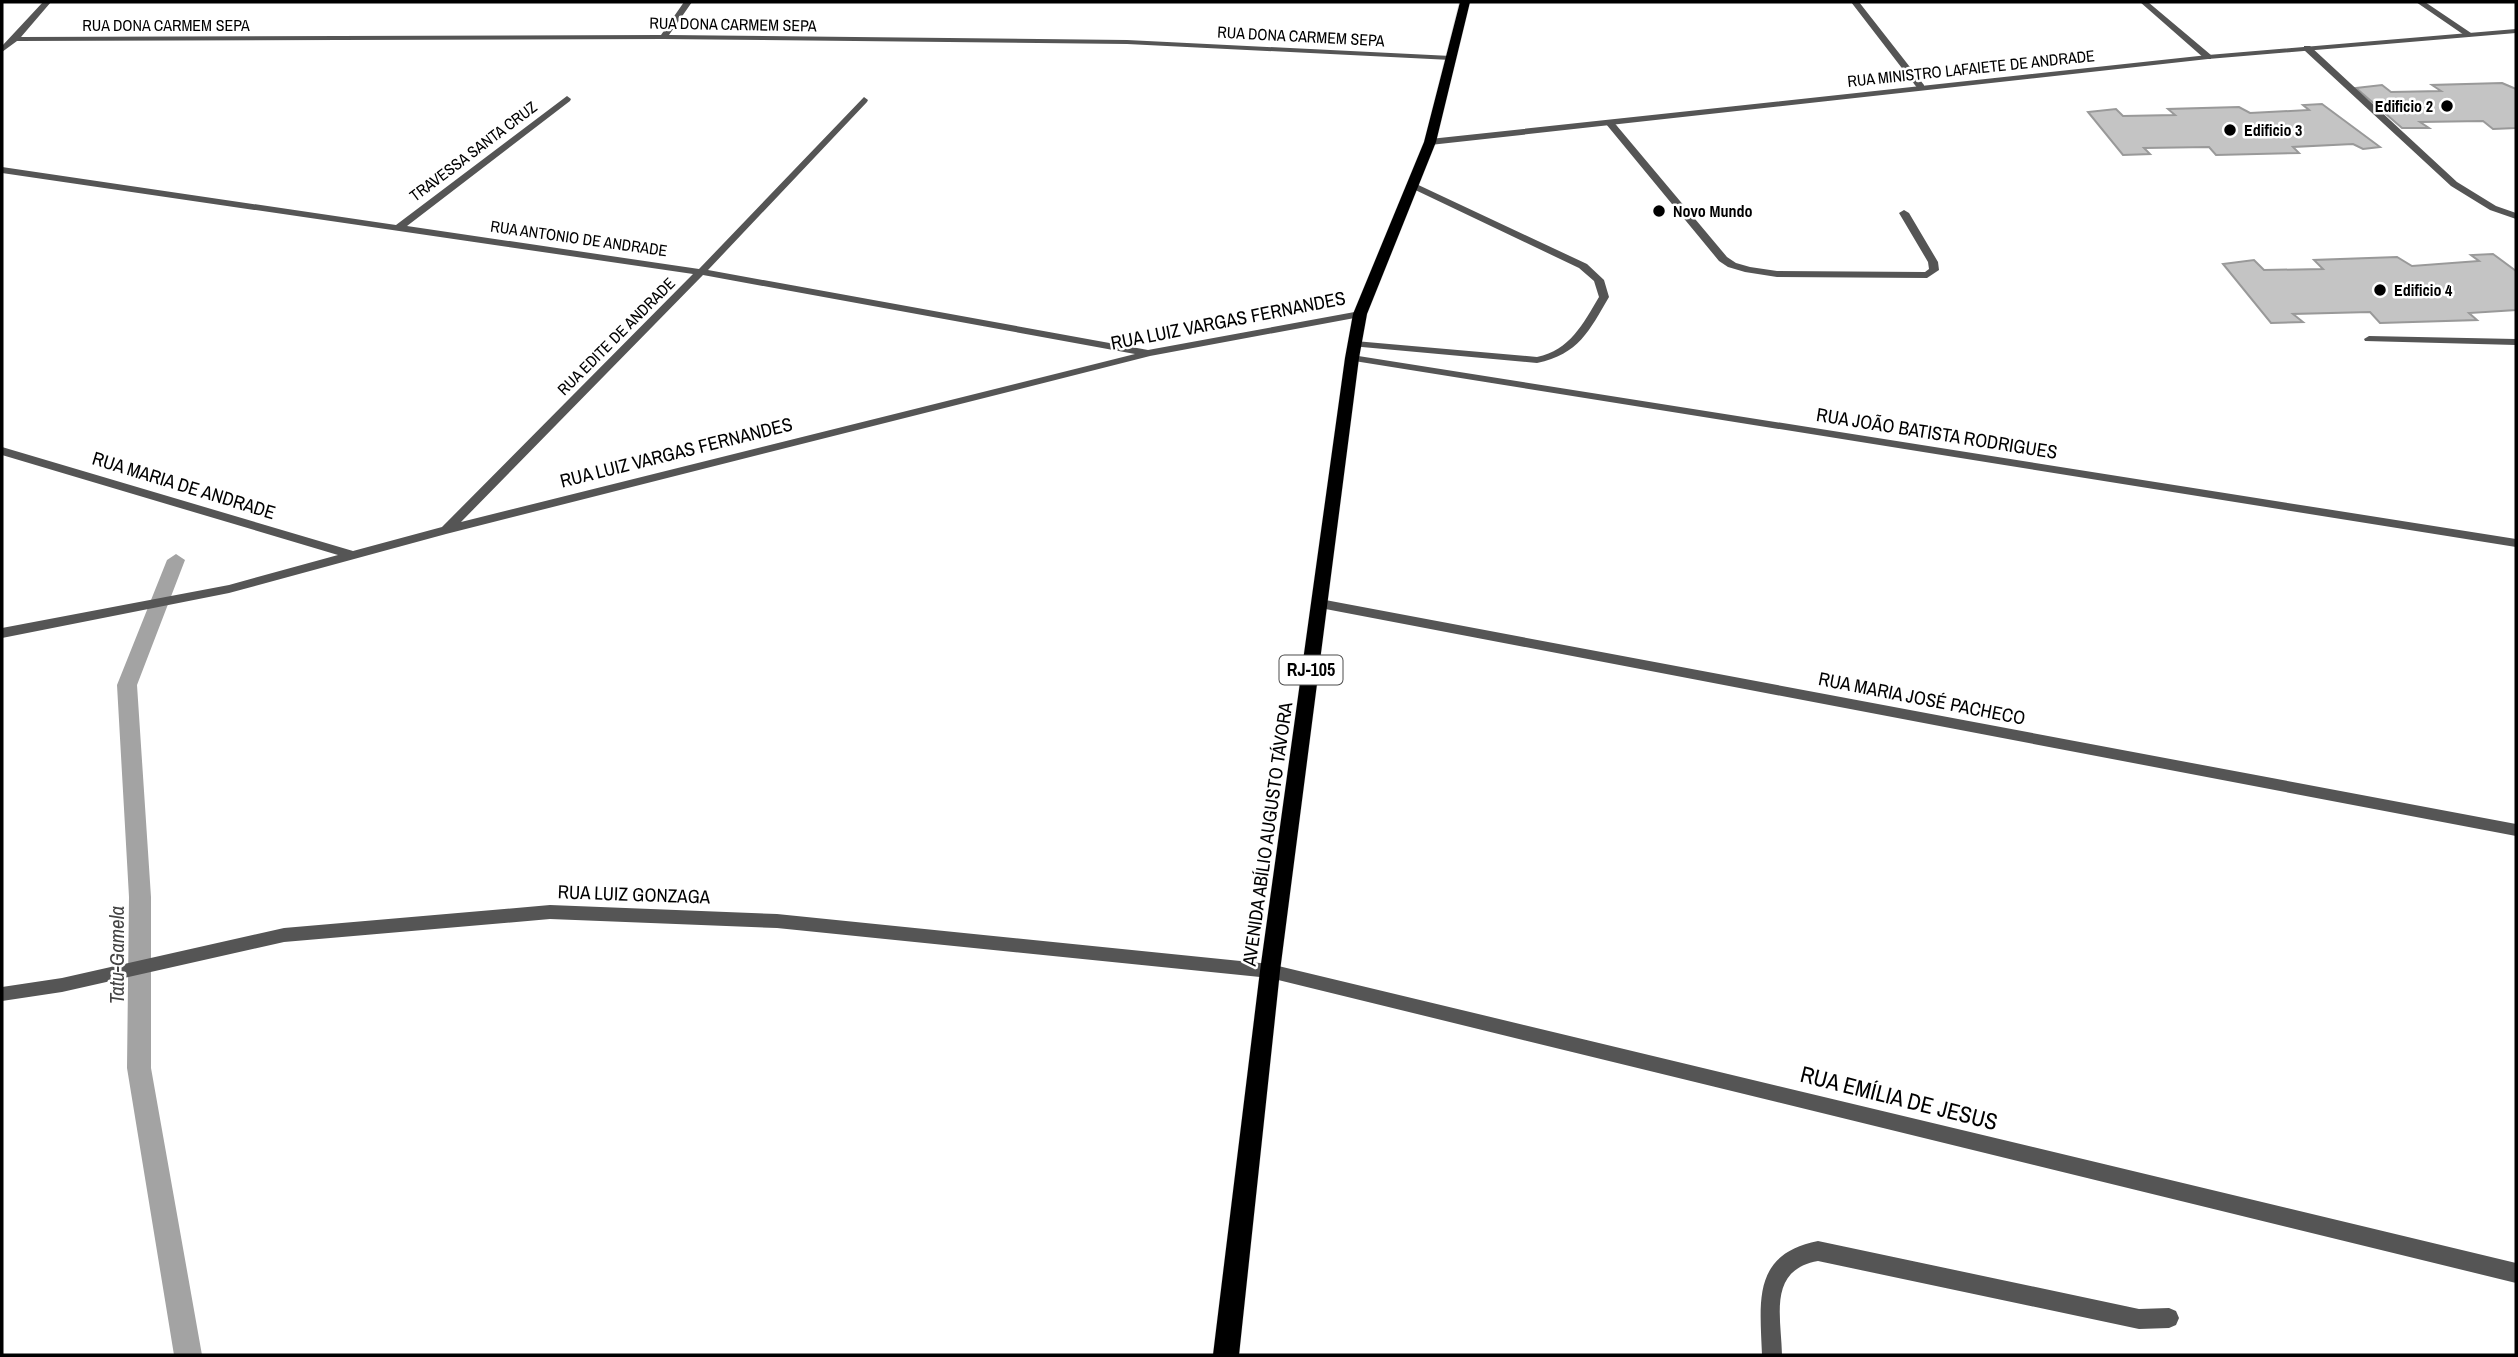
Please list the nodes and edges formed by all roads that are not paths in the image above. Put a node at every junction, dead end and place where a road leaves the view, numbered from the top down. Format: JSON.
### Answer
{"nodes":[{"id":1,"x":47,"y":2,"type":"edge"},
{"id":2,"x":688,"y":2,"type":"edge"},
{"id":3,"x":1465,"y":2,"type":"edge"},
{"id":4,"x":1855,"y":2,"type":"edge"},
{"id":5,"x":2144,"y":2,"type":"edge"},
{"id":6,"x":2420,"y":2,"type":"edge"},
{"id":7,"x":2516,"y":31,"type":"edge"},
{"id":8,"x":2470,"y":35,"type":"junction"},
{"id":9,"x":663,"y":37,"type":"junction"},
{"id":10,"x":15,"y":39,"type":"junction"},
{"id":11,"x":2307,"y":48,"type":"junction"},
{"id":12,"x":2,"y":50,"type":"edge"},
{"id":13,"x":2208,"y":57,"type":"junction"},
{"id":14,"x":1451,"y":58,"type":"junction"},
{"id":15,"x":1921,"y":87,"type":"junction"},
{"id":16,"x":567,"y":99,"type":"dead end"},
{"id":17,"x":864,"y":100,"type":"dead end"},
{"id":18,"x":1609,"y":122,"type":"junction"},
{"id":19,"x":1430,"y":142,"type":"junction"},
{"id":20,"x":2,"y":170,"type":"edge"},
{"id":21,"x":1412,"y":185,"type":"junction"},
{"id":22,"x":1904,"y":213,"type":"dead end"},
{"id":23,"x":2516,"y":216,"type":"edge"},
{"id":24,"x":398,"y":228,"type":"junction"},
{"id":25,"x":701,"y":272,"type":"junction"},
{"id":26,"x":1360,"y":314,"type":"junction"},
{"id":27,"x":2369,"y":339,"type":"dead end"},
{"id":28,"x":2516,"y":342,"type":"edge"},
{"id":29,"x":1354,"y":351,"type":"junction"},
{"id":30,"x":1150,"y":353,"type":"junction"},
{"id":31,"x":2,"y":450,"type":"edge"},
{"id":32,"x":445,"y":530,"type":"junction"},
{"id":33,"x":2516,"y":543,"type":"edge"},
{"id":34,"x":356,"y":556,"type":"junction"},
{"id":35,"x":1320,"y":604,"type":"junction"},
{"id":36,"x":2,"y":633,"type":"edge"},
{"id":37,"x":2516,"y":830,"type":"edge"},
{"id":38,"x":1270,"y":971,"type":"junction"},
{"id":39,"x":2,"y":994,"type":"edge"},
{"id":40,"x":2516,"y":1273,"type":"edge"},
{"id":41,"x":2169,"y":1318,"type":"dead end"},
{"id":42,"x":1226,"y":1355,"type":"edge"},
{"id":43,"x":1772,"y":1355,"type":"edge"}],
"edges":[{"from":1,"to":10,"type":"street"},
{"from":2,"to":9,"type":"street"},
{"from":3,"to":14,"type":"main road","name":"AVENIDA ABÍLIO AUGUSTO TÁVORA","number":"RJ-105"},
{"from":4,"to":15,"type":"street"},
{"from":5,"to":13,"type":"street"},
{"from":6,"to":8,"type":"street"},
{"from":7,"to":8,"type":"street","name":"RUA MINISTRO LAFAIETE DE ANDRADE"},
{"from":8,"to":11,"type":"street","name":"RUA MINISTRO LAFAIETE DE ANDRADE"},
{"from":9,"to":10,"type":"street","name":"RUA DONA CARMEM SEPA"},
{"from":9,"to":14,"type":"street","name":"RUA DONA CARMEM SEPA"},
{"from":10,"to":12,"type":"street"},
{"from":11,"to":13,"type":"street","name":"RUA MINISTRO LAFAIETE DE ANDRADE"},
{"from":11,"to":23,"type":"street"},
{"from":13,"to":15,"type":"street","name":"RUA MINISTRO LAFAIETE DE ANDRADE"},
{"from":14,"to":19,"type":"main road","name":"AVENIDA ABÍLIO AUGUSTO TÁVORA","number":"RJ-105"},
{"from":15,"to":18,"type":"street","name":"RUA MINISTRO LAFAIETE DE ANDRADE"},
{"from":16,"to":24,"type":"street","name":"TRAVESSA SANTA CRUZ"},
{"from":17,"to":25,"type":"street","name":"RUA EDITE DE ANDRADE"},
{"from":18,"to":19,"type":"street","name":"RUA MINISTRO LAFAIETE DE ANDRADE"},
{"from":18,"to":22,"type":"street"},
{"from":19,"to":21,"type":"main road","name":"AVENIDA ABÍLIO AUGUSTO TÁVORA","number":"RJ-105"},
{"from":20,"to":24,"type":"street","name":"RUA ANTONIO DE ANDRADE"},
{"from":21,"to":26,"type":"main road","name":"AVENIDA ABÍLIO AUGUSTO TÁVORA","number":"RJ-105"},
{"from":21,"to":29,"type":"street"},
{"from":24,"to":25,"type":"street","name":"RUA ANTONIO DE ANDRADE"},
{"from":25,"to":30,"type":"street","name":"RUA ANTONIO DE ANDRADE"},
{"from":25,"to":32,"type":"street","name":"RUA EDITE DE ANDRADE"},
{"from":26,"to":29,"type":"main road","name":"AVENIDA ABÍLIO AUGUSTO TÁVORA","number":"RJ-105"},
{"from":26,"to":30,"type":"street","name":"RUA LUIZ VARGAS FERNANDES"},
{"from":27,"to":28,"type":"street"},
{"from":29,"to":33,"type":"street","name":"RUA JOÃO BATISTA RODRIGUES"},
{"from":29,"to":35,"type":"main road","name":"AVENIDA ABÍLIO AUGUSTO TÁVORA","number":"RJ-105"},
{"from":30,"to":32,"type":"street","name":"RUA LUIZ VARGAS FERNANDES"},
{"from":31,"to":34,"type":"street","name":"RUA MARIA DE ANDRADE"},
{"from":32,"to":34,"type":"street","name":"RUA LUIZ VARGAS FERNANDES"},
{"from":34,"to":36,"type":"street","name":"RUA LUIZ VARGAS FERNANDES"},
{"from":35,"to":37,"type":"street","name":"RUA MARIA JOSÉ PACHECO"},
{"from":35,"to":38,"type":"main road","name":"AVENIDA ABÍLIO AUGUSTO TÁVORA","number":"RJ-105"},
{"from":38,"to":39,"type":"street","name":"RUA LUIZ GONZAGA"},
{"from":38,"to":40,"type":"street","name":"RUA EMÍLIA DE JESUS"},
{"from":38,"to":42,"type":"main road","name":"AVENIDA ABÍLIO AUGUSTO TÁVORA","number":"RJ-105"},
{"from":41,"to":43,"type":"street"}]}
